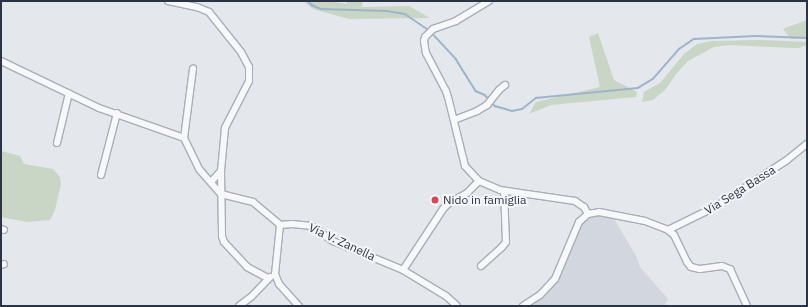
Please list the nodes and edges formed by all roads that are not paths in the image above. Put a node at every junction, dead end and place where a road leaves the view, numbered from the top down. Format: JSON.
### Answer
{"nodes":[{"id":1,"x":168,"y":1,"type":"edge"},
{"id":2,"x":489,"y":1,"type":"edge"},
{"id":3,"x":1,"y":61,"type":"edge"},
{"id":4,"x":193,"y":70,"type":"dead end"},
{"id":5,"x":505,"y":85,"type":"dead end"},
{"id":6,"x":69,"y":93,"type":"junction"},
{"id":7,"x":117,"y":113,"type":"junction"},
{"id":8,"x":454,"y":120,"type":"junction"},
{"id":9,"x":184,"y":138,"type":"junction"},
{"id":10,"x":57,"y":143,"type":"dead end"},
{"id":11,"x":807,"y":144,"type":"edge"},
{"id":12,"x":221,"y":171,"type":"junction"},
{"id":13,"x":101,"y":175,"type":"dead end"},
{"id":14,"x":479,"y":181,"type":"junction"},
{"id":15,"x":211,"y":182,"type":"junction"},
{"id":16,"x":504,"y":192,"type":"junction"},
{"id":17,"x":221,"y":194,"type":"junction"},
{"id":18,"x":588,"y":214,"type":"junction"},
{"id":19,"x":280,"y":225,"type":"junction"},
{"id":20,"x":668,"y":230,"type":"junction"},
{"id":21,"x":481,"y":266,"type":"dead end"},
{"id":22,"x":403,"y":270,"type":"junction"},
{"id":23,"x":275,"y":274,"type":"junction"},
{"id":24,"x":268,"y":278,"type":"junction"},
{"id":25,"x":527,"y":305,"type":"edge"},
{"id":26,"x":239,"y":306,"type":"edge"},
{"id":27,"x":299,"y":306,"type":"edge"},
{"id":28,"x":457,"y":306,"type":"edge"},
{"id":29,"x":748,"y":306,"type":"edge"}],
"edges":[{"from":1,"to":12,"type":"street"},
{"from":2,"to":8,"type":"street"},
{"from":3,"to":6,"type":"street"},
{"from":4,"to":9,"type":"street"},
{"from":5,"to":8,"type":"street"},
{"from":6,"to":7,"type":"street"},
{"from":6,"to":10,"type":"street"},
{"from":7,"to":9,"type":"street"},
{"from":7,"to":13,"type":"street"},
{"from":8,"to":14,"type":"street"},
{"from":9,"to":15,"type":"street"},
{"from":11,"to":20,"type":"street","name":"Via Sega Bassa"},
{"from":12,"to":15,"type":"street"},
{"from":12,"to":17,"type":"street"},
{"from":14,"to":16,"type":"street"},
{"from":14,"to":22,"type":"street"},
{"from":15,"to":17,"type":"street"},
{"from":16,"to":18,"type":"street"},
{"from":16,"to":21,"type":"street"},
{"from":17,"to":19,"type":"street"},
{"from":17,"to":24,"type":"street"},
{"from":18,"to":20,"type":"street"},
{"from":18,"to":25,"type":"street"},
{"from":19,"to":22,"type":"street","name":"Via V. Zanella"},
{"from":19,"to":23,"type":"street"},
{"from":20,"to":29,"type":"street"},
{"from":22,"to":28,"type":"street","name":"Via V. Zanella"},
{"from":23,"to":24,"type":"street"},
{"from":23,"to":27,"type":"street"},
{"from":24,"to":26,"type":"street"}]}
